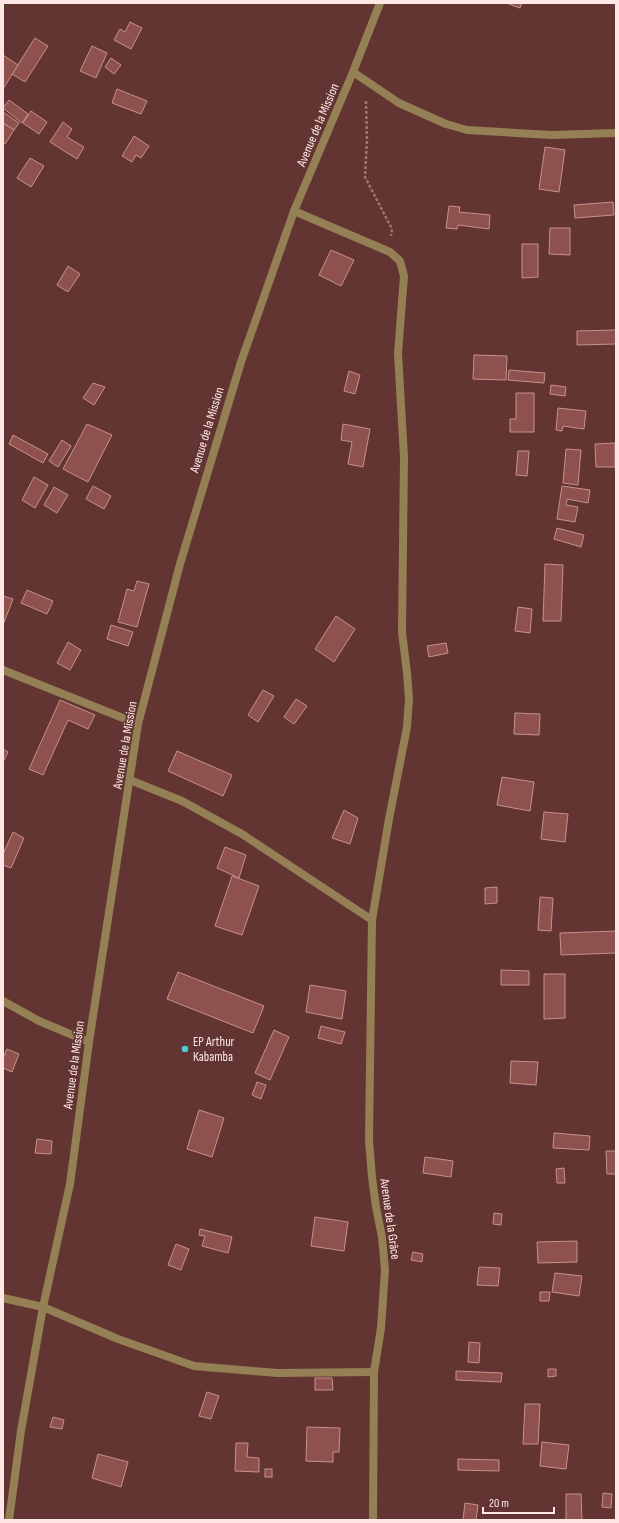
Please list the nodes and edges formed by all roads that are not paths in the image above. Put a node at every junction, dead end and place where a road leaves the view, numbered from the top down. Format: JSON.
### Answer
{"nodes":[{"id":1,"x":380,"y":3,"type":"edge"},
{"id":2,"x":354,"y":72,"type":"junction"},
{"id":3,"x":616,"y":133,"type":"edge"},
{"id":4,"x":294,"y":211,"type":"junction"},
{"id":5,"x":3,"y":670,"type":"edge"},
{"id":6,"x":138,"y":724,"type":"junction"},
{"id":7,"x":130,"y":780,"type":"junction"},
{"id":8,"x":372,"y":920,"type":"junction"},
{"id":9,"x":3,"y":1000,"type":"edge"},
{"id":10,"x":89,"y":1042,"type":"junction"},
{"id":11,"x":3,"y":1298,"type":"edge"},
{"id":12,"x":43,"y":1307,"type":"junction"},
{"id":13,"x":374,"y":1372,"type":"junction"},
{"id":14,"x":7,"y":1504,"type":"edge"},
{"id":15,"x":9,"y":1520,"type":"edge"},
{"id":16,"x":373,"y":1520,"type":"edge"}],
"edges":[{"from":1,"to":2,"type":"street","name":"Avenue de la Mission"},
{"from":2,"to":3,"type":"street"},
{"from":2,"to":4,"type":"street","name":"Avenue de la Mission"},
{"from":4,"to":6,"type":"street","name":"Avenue de la Mission"},
{"from":4,"to":8,"type":"street","name":"Avenue de la Grâce"},
{"from":5,"to":6,"type":"street"},
{"from":6,"to":7,"type":"street","name":"Avenue de la Mission"},
{"from":7,"to":8,"type":"street"},
{"from":7,"to":10,"type":"street","name":"Avenue de la Mission"},
{"from":8,"to":13,"type":"street","name":"Avenue de la Grâce"},
{"from":9,"to":10,"type":"street"},
{"from":10,"to":12,"type":"street","name":"Avenue de la Mission"},
{"from":11,"to":12,"type":"street"},
{"from":12,"to":13,"type":"street"},
{"from":12,"to":14,"type":"street","name":"Avenue de la Mission"},
{"from":13,"to":16,"type":"street","name":"Avenue de la Grâce"},
{"from":14,"to":15,"type":"street","name":"Avenue de la Mission"}]}
